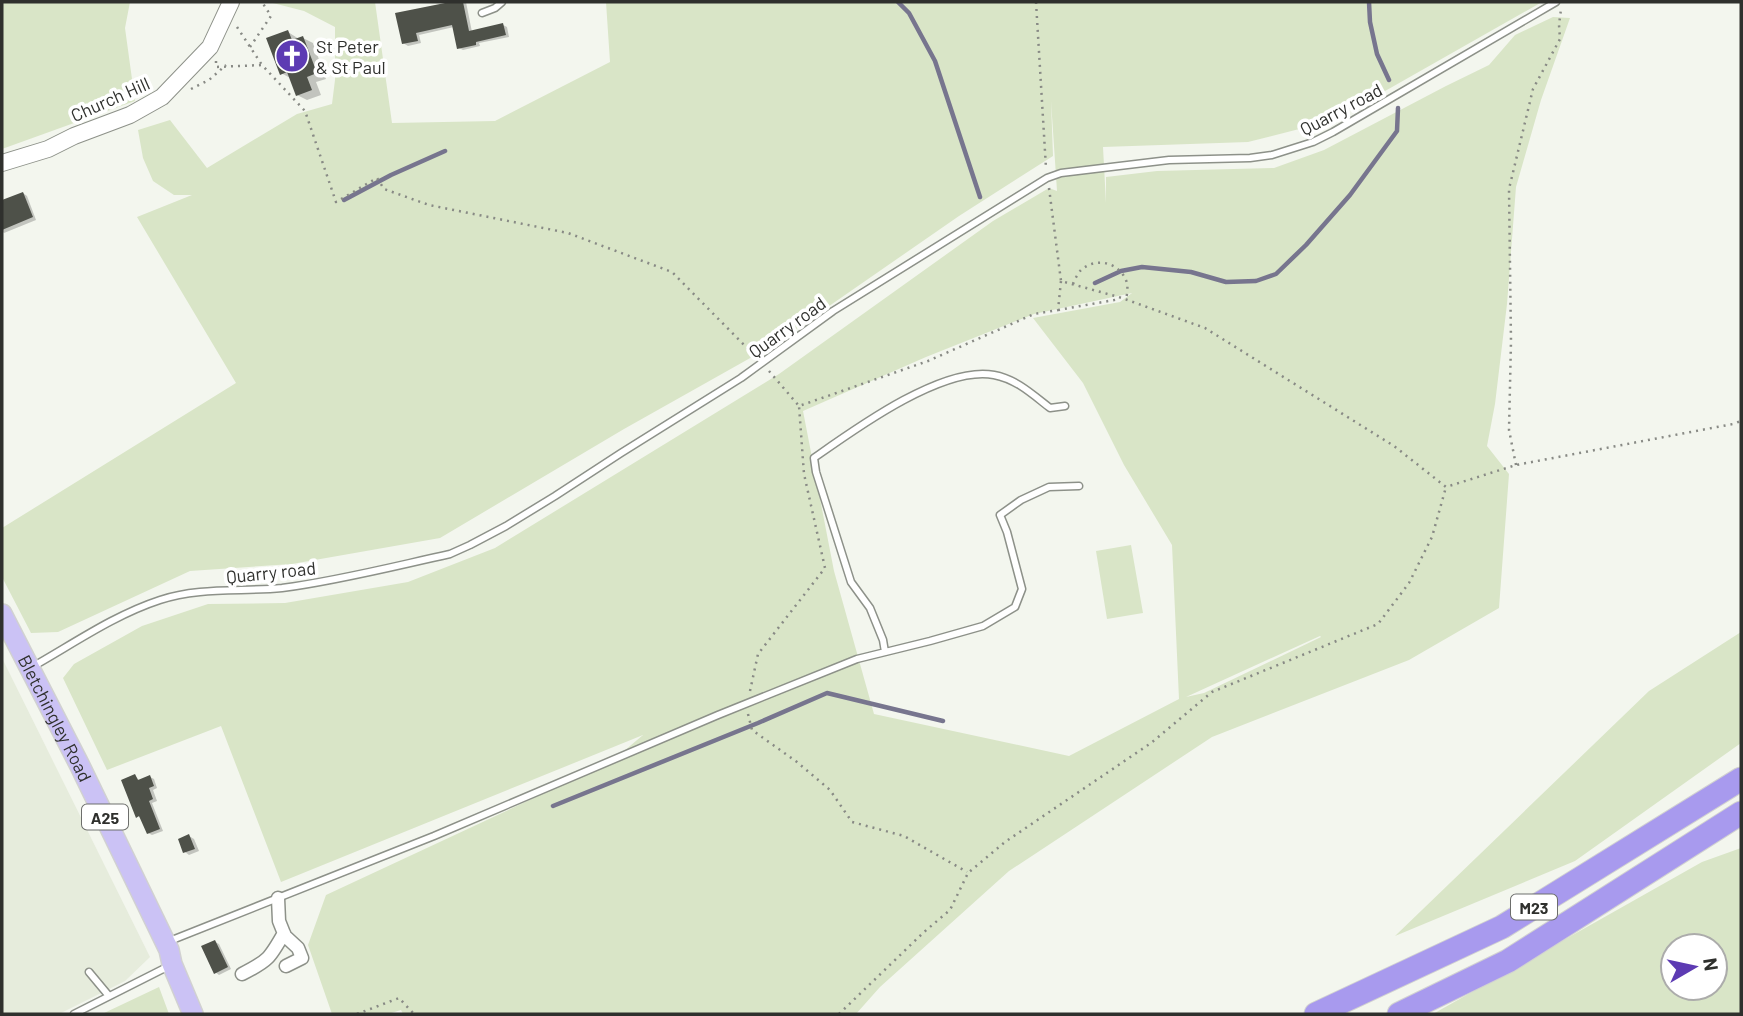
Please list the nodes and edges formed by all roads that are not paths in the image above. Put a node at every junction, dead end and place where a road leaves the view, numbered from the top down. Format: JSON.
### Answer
{"nodes":[{"id":1,"x":502,"y":2,"type":"edge"},
{"id":2,"x":1556,"y":2,"type":"edge"},
{"id":3,"x":228,"y":6,"type":"edge"},
{"id":4,"x":482,"y":13,"type":"dead end"},
{"id":5,"x":2,"y":163,"type":"edge"},
{"id":6,"x":1065,"y":406,"type":"dead end"},
{"id":7,"x":1079,"y":486,"type":"dead end"},
{"id":8,"x":2,"y":614,"type":"edge"},
{"id":9,"x":885,"y":652,"type":"junction"},
{"id":10,"x":30,"y":668,"type":"junction"},
{"id":11,"x":1741,"y":779,"type":"edge"},
{"id":12,"x":1741,"y":813,"type":"edge"},
{"id":13,"x":278,"y":898,"type":"junction"},
{"id":14,"x":284,"y":933,"type":"junction"},
{"id":15,"x":166,"y":943,"type":"junction"},
{"id":16,"x":172,"y":964,"type":"junction"},
{"id":17,"x":286,"y":966,"type":"dead end"},
{"id":18,"x":89,"y":972,"type":"dead end"},
{"id":19,"x":242,"y":974,"type":"dead end"},
{"id":20,"x":109,"y":996,"type":"junction"},
{"id":21,"x":74,"y":1014,"type":"edge"},
{"id":22,"x":193,"y":1014,"type":"edge"},
{"id":23,"x":1316,"y":1014,"type":"edge"},
{"id":24,"x":1399,"y":1014,"type":"edge"}],
"edges":[{"from":1,"to":4,"type":"lane"},
{"from":2,"to":10,"type":"lane","name":"Quarry road"},
{"from":3,"to":5,"type":"street","name":"Church Hill"},
{"from":6,"to":9,"type":"lane"},
{"from":7,"to":9,"type":"lane"},
{"from":8,"to":10,"type":"main road","name":"Bletchingley Road","number":"A25"},
{"from":9,"to":13,"type":"lane"},
{"from":10,"to":15,"type":"main road","name":"Bletchingley Road","number":"A25"},
{"from":11,"to":23,"type":"highway","number":"M23"},
{"from":12,"to":24,"type":"highway","number":"M23"},
{"from":13,"to":14,"type":"street"},
{"from":13,"to":15,"type":"lane"},
{"from":14,"to":17,"type":"street"},
{"from":14,"to":19,"type":"street"},
{"from":15,"to":16,"type":"main road","name":"Bletchingley Road","number":"A25"},
{"from":16,"to":20,"type":"lane"},
{"from":16,"to":22,"type":"main road","name":"Bletchingley Road","number":"A25"},
{"from":18,"to":20,"type":"lane"},
{"from":20,"to":21,"type":"lane"}]}
